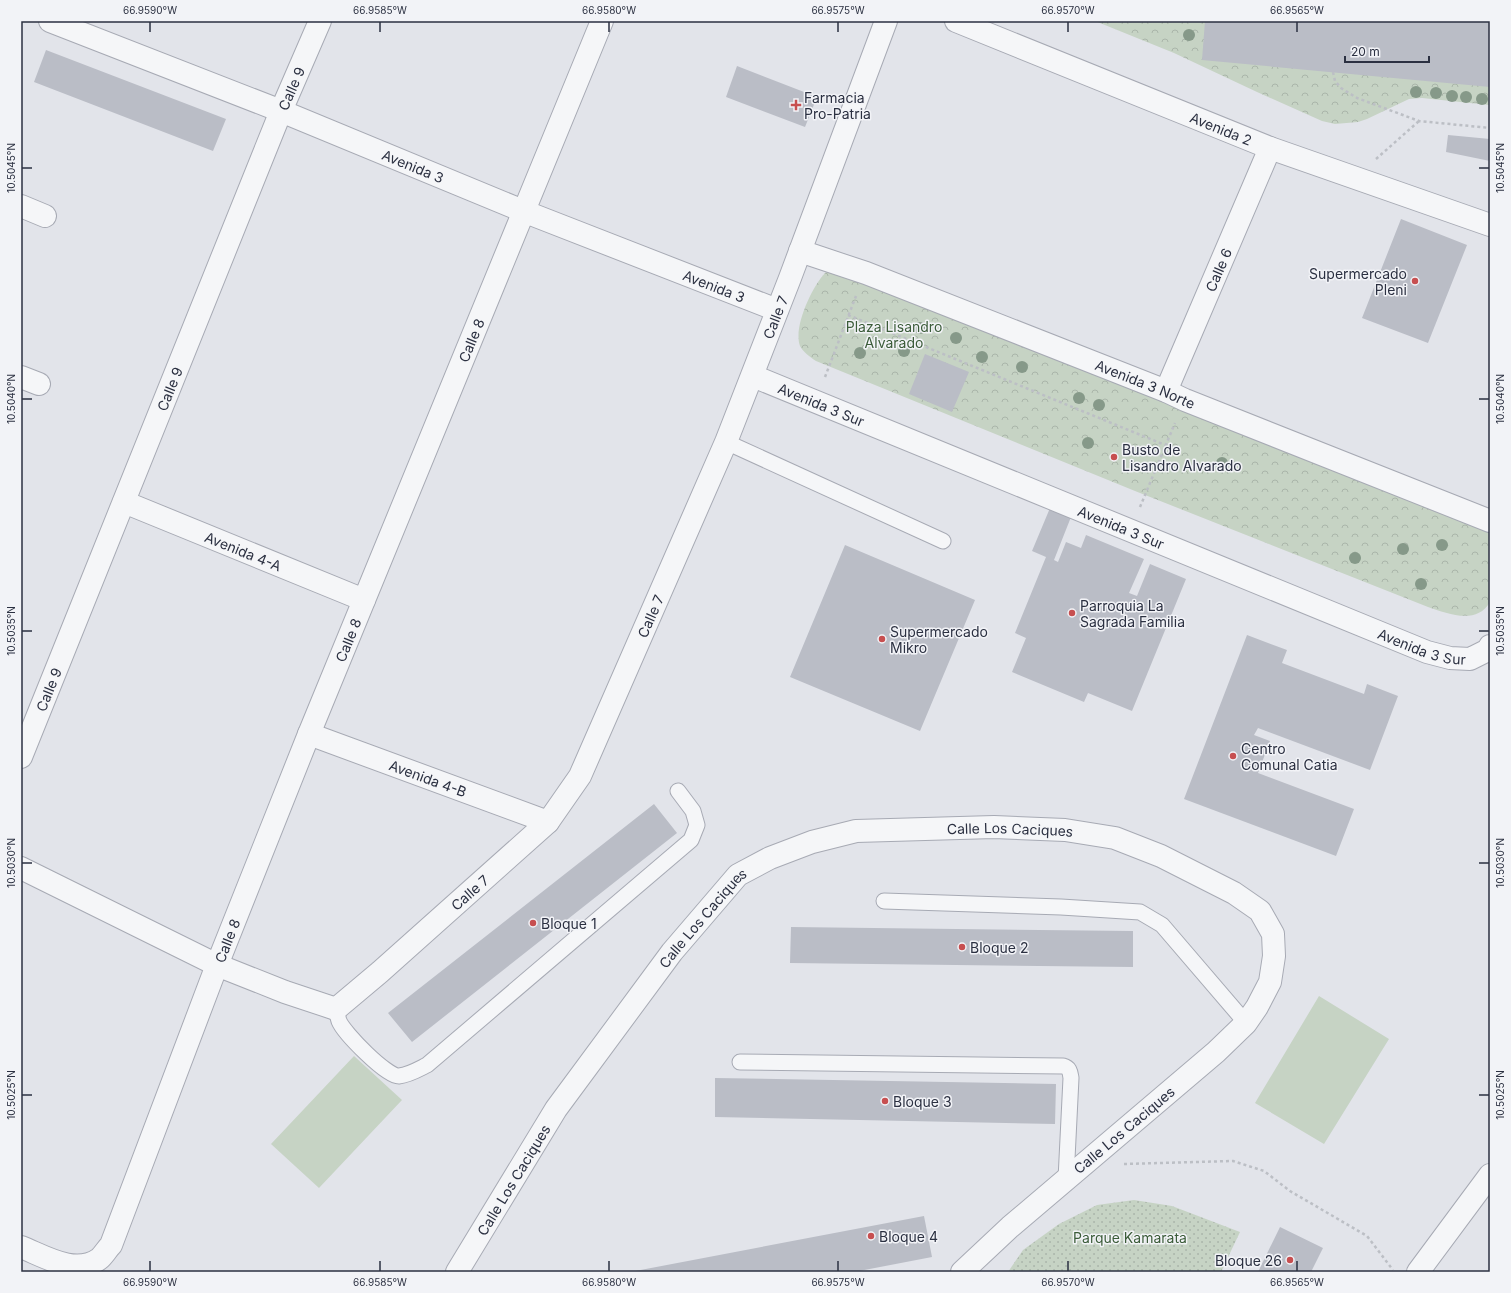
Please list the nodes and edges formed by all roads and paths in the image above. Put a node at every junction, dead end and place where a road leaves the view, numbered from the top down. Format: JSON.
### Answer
{"nodes":[{"id":1,"x":50,"y":21,"type":"edge"},
{"id":2,"x":320,"y":21,"type":"edge"},
{"id":3,"x":602,"y":21,"type":"edge"},
{"id":4,"x":886,"y":21,"type":"edge"},
{"id":5,"x":956,"y":21,"type":"edge"},
{"id":6,"x":1333,"y":72,"type":"dead end"},
{"id":7,"x":282,"y":112,"type":"junction"},
{"id":8,"x":1419,"y":121,"type":"junction"},
{"id":9,"x":1490,"y":128,"type":"edge"},
{"id":10,"x":1270,"y":148,"type":"junction"},
{"id":11,"x":1355,"y":177,"type":"junction"},
{"id":12,"x":21,"y":206,"type":"edge"},
{"id":13,"x":523,"y":211,"type":"junction"},
{"id":14,"x":45,"y":216,"type":"dead end"},
{"id":15,"x":1490,"y":225,"type":"edge"},
{"id":16,"x":800,"y":250,"type":"junction"},
{"id":17,"x":866,"y":273,"type":"junction"},
{"id":18,"x":777,"y":310,"type":"junction"},
{"id":19,"x":848,"y":315,"type":"junction"},
{"id":20,"x":753,"y":376,"type":"junction"},
{"id":21,"x":1176,"y":395,"type":"junction"},
{"id":22,"x":816,"y":402,"type":"junction"},
{"id":23,"x":726,"y":442,"type":"junction"},
{"id":24,"x":1165,"y":445,"type":"junction"},
{"id":25,"x":124,"y":502,"type":"junction"},
{"id":26,"x":1490,"y":521,"type":"edge"},
{"id":27,"x":1130,"y":530,"type":"junction"},
{"id":28,"x":944,"y":541,"type":"dead end"},
{"id":29,"x":364,"y":600,"type":"junction"},
{"id":30,"x":1490,"y":646,"type":"edge"},
{"id":31,"x":310,"y":734,"type":"junction"},
{"id":32,"x":21,"y":757,"type":"edge"},
{"id":33,"x":678,"y":791,"type":"dead end"},
{"id":34,"x":548,"y":822,"type":"junction"},
{"id":35,"x":21,"y":868,"type":"edge"},
{"id":36,"x":884,"y":901,"type":"dead end"},
{"id":37,"x":217,"y":965,"type":"junction"},
{"id":38,"x":336,"y":1009,"type":"junction"},
{"id":39,"x":1246,"y":1023,"type":"junction"},
{"id":40,"x":740,"y":1062,"type":"dead end"},
{"id":41,"x":1124,"y":1164,"type":"dead end"},
{"id":42,"x":1490,"y":1175,"type":"edge"},
{"id":43,"x":1066,"y":1179,"type":"junction"},
{"id":44,"x":21,"y":1247,"type":"edge"},
{"id":45,"x":458,"y":1272,"type":"edge"},
{"id":46,"x":962,"y":1272,"type":"edge"},
{"id":47,"x":1394,"y":1272,"type":"edge"},
{"id":48,"x":1418,"y":1272,"type":"edge"}],
"edges":[{"from":1,"to":7,"type":"street","name":"Avenida 3"},
{"from":2,"to":7,"type":"street","name":"Calle 9"},
{"from":3,"to":13,"type":"street","name":"Calle 8"},
{"from":4,"to":16,"type":"street","name":"Calle 7"},
{"from":5,"to":10,"type":"street","name":"Avenida 2"},
{"from":6,"to":8,"type":"path"},
{"from":7,"to":13,"type":"street","name":"Avenida 3"},
{"from":7,"to":25,"type":"street","name":"Calle 9"},
{"from":8,"to":9,"type":"path"},
{"from":8,"to":11,"type":"path"},
{"from":10,"to":11,"type":"street","name":"Avenida 2"},
{"from":10,"to":21,"type":"street","name":"Calle 6"},
{"from":11,"to":15,"type":"street","name":"Avenida 2"},
{"from":12,"to":14,"type":"street"},
{"from":13,"to":18,"type":"street","name":"Avenida 3"},
{"from":13,"to":29,"type":"street","name":"Calle 8"},
{"from":16,"to":17,"type":"street","name":"Avenida 3 Norte"},
{"from":16,"to":18,"type":"street","name":"Calle 7"},
{"from":17,"to":19,"type":"path"},
{"from":17,"to":21,"type":"street","name":"Avenida 3 Norte"},
{"from":18,"to":20,"type":"street","name":"Calle 7"},
{"from":19,"to":22,"type":"path"},
{"from":19,"to":24,"type":"path"},
{"from":20,"to":22,"type":"street","name":"Avenida 3 Sur"},
{"from":20,"to":23,"type":"street","name":"Calle 7"},
{"from":21,"to":24,"type":"path"},
{"from":21,"to":26,"type":"street","name":"Avenida 3 Norte"},
{"from":22,"to":27,"type":"street","name":"Avenida 3 Sur"},
{"from":23,"to":28,"type":"lane"},
{"from":23,"to":34,"type":"street","name":"Calle 7"},
{"from":24,"to":27,"type":"path"},
{"from":25,"to":29,"type":"street","name":"Avenida 4-A"},
{"from":25,"to":32,"type":"street","name":"Calle 9"},
{"from":27,"to":30,"type":"street","name":"Avenida 3 Sur"},
{"from":29,"to":31,"type":"street","name":"Calle 8"},
{"from":31,"to":34,"type":"street","name":"Avenida 4-B"},
{"from":31,"to":37,"type":"street","name":"Calle 8"},
{"from":33,"to":38,"type":"lane"},
{"from":34,"to":38,"type":"street","name":"Calle 7"},
{"from":35,"to":37,"type":"street"},
{"from":36,"to":39,"type":"lane"},
{"from":37,"to":38,"type":"street"},
{"from":37,"to":44,"type":"street","name":"Calle 8"},
{"from":39,"to":43,"type":"street","name":"Calle Los Caciques"},
{"from":39,"to":45,"type":"street","name":"Calle Los Caciques"},
{"from":40,"to":43,"type":"lane"},
{"from":41,"to":47,"type":"path"},
{"from":42,"to":48,"type":"street"},
{"from":43,"to":46,"type":"street","name":"Calle Los Caciques"}]}
